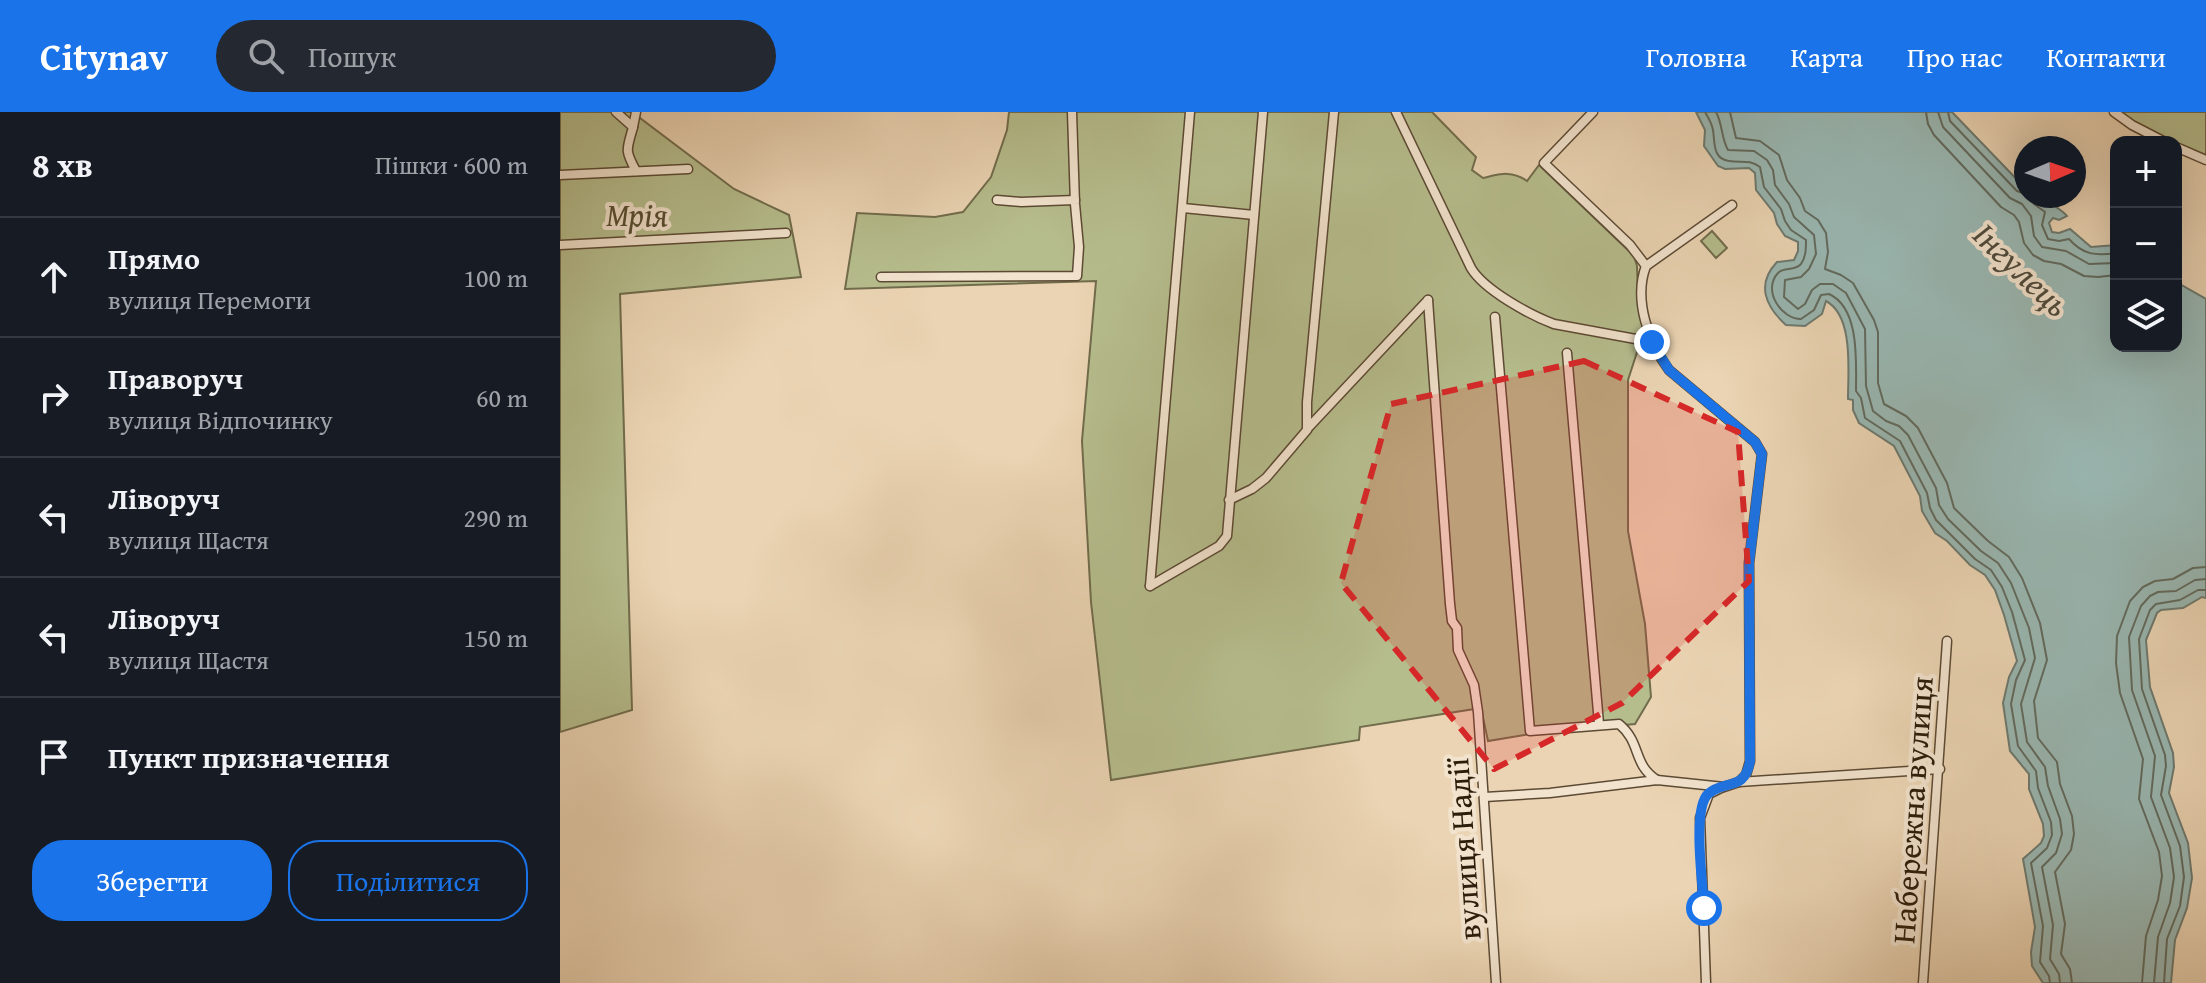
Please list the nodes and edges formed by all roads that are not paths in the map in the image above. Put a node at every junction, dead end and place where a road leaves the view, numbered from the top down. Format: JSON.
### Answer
{"nodes":[{"id":1,"x":616,"y":112,"type":"edge"},
{"id":2,"x":636,"y":112,"type":"edge"},
{"id":3,"x":1072,"y":112,"type":"edge"},
{"id":4,"x":1190,"y":112,"type":"edge"},
{"id":5,"x":1263,"y":112,"type":"edge"},
{"id":6,"x":1334,"y":112,"type":"edge"},
{"id":7,"x":1396,"y":112,"type":"edge"},
{"id":8,"x":1593,"y":112,"type":"edge"},
{"id":9,"x":2114,"y":112,"type":"edge"},
{"id":10,"x":633,"y":127,"type":"junction"},
{"id":11,"x":2153,"y":136,"type":"edge"},
{"id":12,"x":2182,"y":150,"type":"edge"},
{"id":13,"x":2206,"y":160,"type":"edge"},
{"id":14,"x":688,"y":169,"type":"dead end"},
{"id":15,"x":636,"y":171,"type":"junction"},
{"id":16,"x":560,"y":175,"type":"edge"},
{"id":17,"x":997,"y":200,"type":"dead end"},
{"id":18,"x":1075,"y":200,"type":"junction"},
{"id":19,"x":1732,"y":205,"type":"dead end"},
{"id":20,"x":1183,"y":208,"type":"junction"},
{"id":21,"x":1254,"y":215,"type":"junction"},
{"id":22,"x":786,"y":233,"type":"dead end"},
{"id":23,"x":560,"y":245,"type":"edge"},
{"id":24,"x":1646,"y":266,"type":"junction"},
{"id":25,"x":881,"y":277,"type":"dead end"},
{"id":26,"x":1495,"y":317,"type":"dead end"},
{"id":27,"x":1652,"y":342,"type":"junction"},
{"id":28,"x":1567,"y":353,"type":"dead end"},
{"id":29,"x":1307,"y":430,"type":"junction"},
{"id":30,"x":1229,"y":500,"type":"junction"},
{"id":31,"x":1947,"y":641,"type":"dead end"},
{"id":32,"x":1599,"y":724,"type":"junction"},
{"id":33,"x":1940,"y":769,"type":"junction"},
{"id":34,"x":1657,"y":780,"type":"junction"},
{"id":35,"x":1739,"y":782,"type":"junction"},
{"id":36,"x":1724,"y":787,"type":"junction"},
{"id":37,"x":1485,"y":797,"type":"junction"},
{"id":38,"x":1496,"y":983,"type":"edge"},
{"id":39,"x":1706,"y":983,"type":"edge"},
{"id":40,"x":1923,"y":983,"type":"edge"}],
"edges":[{"from":1,"to":10,"type":"street"},
{"from":2,"to":10,"type":"street"},
{"from":3,"to":18,"type":"street"},
{"from":4,"to":20,"type":"street"},
{"from":5,"to":21,"type":"street"},
{"from":6,"to":29,"type":"street"},
{"from":7,"to":27,"type":"street"},
{"from":8,"to":24,"type":"street"},
{"from":9,"to":11,"type":"street"},
{"from":10,"to":15,"type":"street"},
{"from":12,"to":13,"type":"street"},
{"from":14,"to":15,"type":"street"},
{"from":15,"to":16,"type":"street"},
{"from":17,"to":18,"type":"street"},
{"from":18,"to":25,"type":"street"},
{"from":19,"to":24,"type":"street"},
{"from":20,"to":21,"type":"street"},
{"from":20,"to":30,"type":"street"},
{"from":21,"to":30,"type":"street"},
{"from":22,"to":23,"type":"street"},
{"from":24,"to":27,"type":"street"},
{"from":26,"to":32,"type":"street"},
{"from":27,"to":35,"type":"street"},
{"from":28,"to":32,"type":"street"},
{"from":29,"to":30,"type":"street"},
{"from":29,"to":37,"type":"street","name":"вулиця Надії"},
{"from":31,"to":33,"type":"street","name":"Набережна вулиця"},
{"from":32,"to":34,"type":"street"},
{"from":33,"to":35,"type":"street"},
{"from":33,"to":40,"type":"street","name":"Набережна вулиця"},
{"from":34,"to":36,"type":"street"},
{"from":34,"to":37,"type":"street"},
{"from":35,"to":36,"type":"street"},
{"from":36,"to":39,"type":"street"},
{"from":37,"to":38,"type":"street","name":"вулиця Надії"}]}
